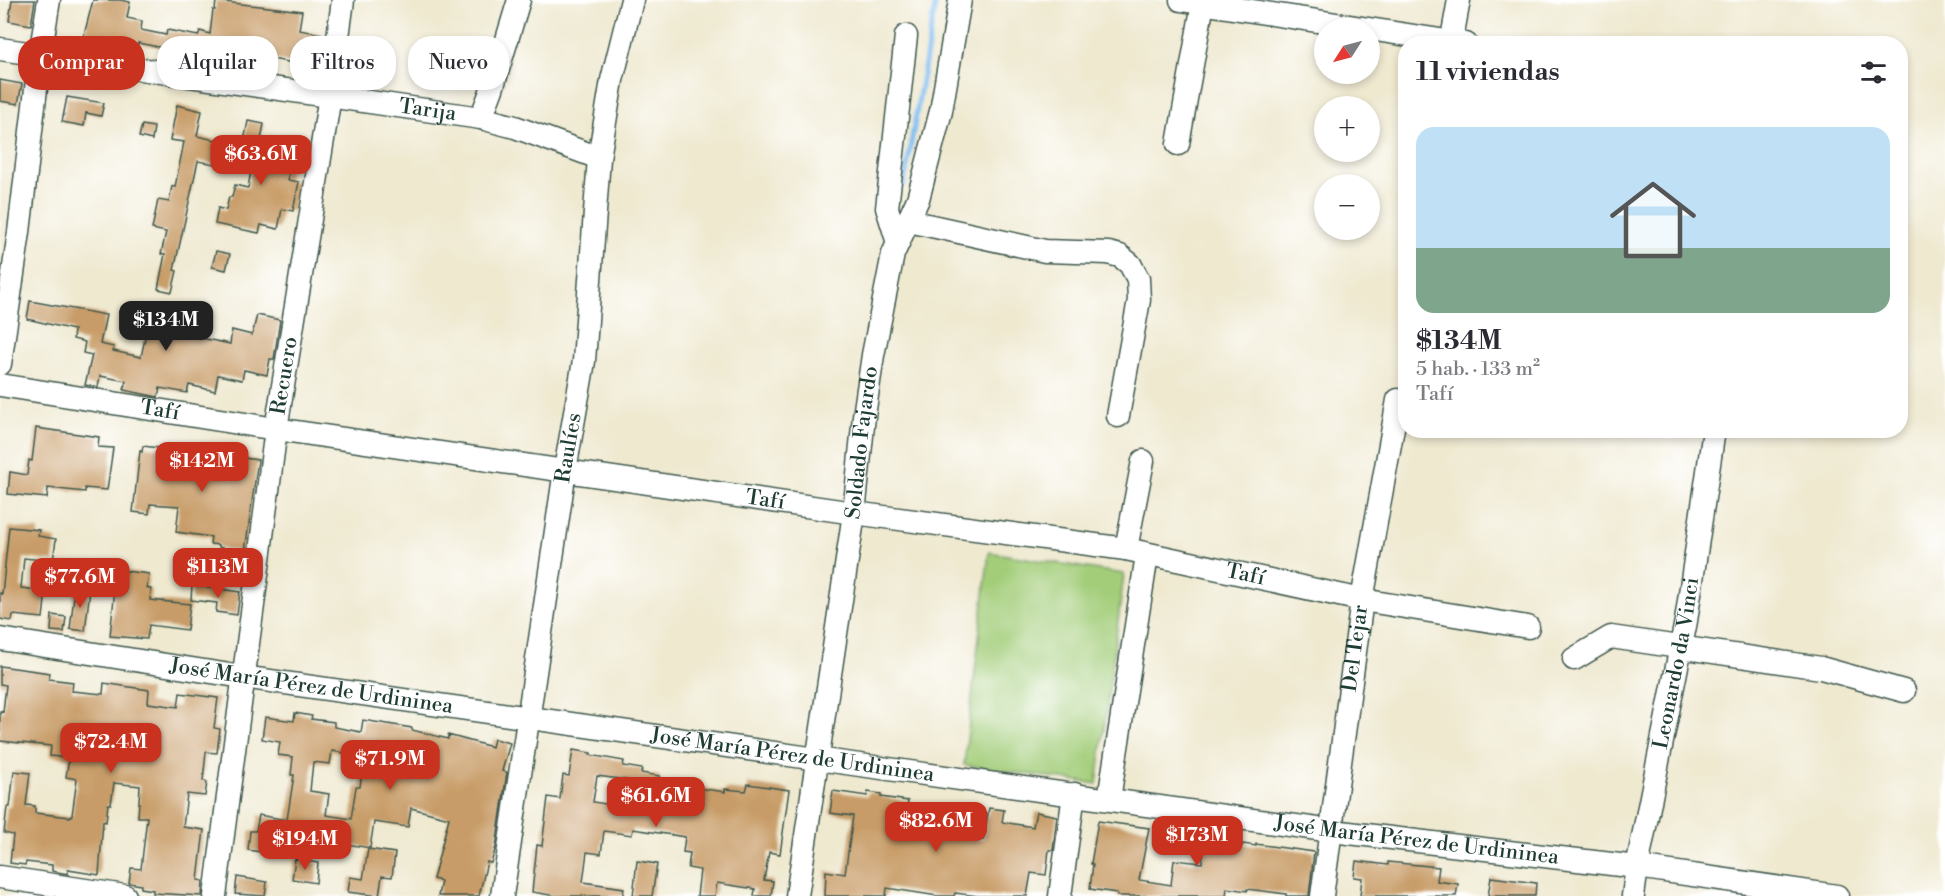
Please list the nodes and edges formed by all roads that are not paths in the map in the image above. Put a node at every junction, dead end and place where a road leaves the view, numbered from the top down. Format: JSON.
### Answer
{"nodes":[{"id":1,"x":49,"y":0,"type":"edge"},
{"id":2,"x":343,"y":0,"type":"edge"},
{"id":3,"x":519,"y":0,"type":"edge"},
{"id":4,"x":632,"y":0,"type":"edge"},
{"id":5,"x":960,"y":0,"type":"edge"},
{"id":6,"x":1459,"y":0,"type":"edge"},
{"id":7,"x":1192,"y":2,"type":"edge"},
{"id":8,"x":1294,"y":8,"type":"edge"},
{"id":9,"x":43,"y":36,"type":"edge"},
{"id":10,"x":906,"y":36,"type":"dead end"},
{"id":11,"x":1424,"y":36,"type":"edge"},
{"id":12,"x":1456,"y":36,"type":"edge"},
{"id":13,"x":0,"y":49,"type":"edge"},
{"id":14,"x":18,"y":52,"type":"edge"},
{"id":15,"x":145,"y":70,"type":"edge"},
{"id":16,"x":36,"y":90,"type":"edge"},
{"id":17,"x":330,"y":96,"type":"junction"},
{"id":18,"x":481,"y":118,"type":"junction"},
{"id":19,"x":1178,"y":144,"type":"dead end"},
{"id":20,"x":599,"y":158,"type":"junction"},
{"id":21,"x":909,"y":221,"type":"junction"},
{"id":22,"x":898,"y":243,"type":"junction"},
{"id":23,"x":0,"y":364,"type":"edge"},
{"id":24,"x":0,"y":385,"type":"edge"},
{"id":25,"x":1398,"y":400,"type":"dead end"},
{"id":26,"x":1118,"y":416,"type":"dead end"},
{"id":27,"x":276,"y":429,"type":"junction"},
{"id":28,"x":1713,"y":438,"type":"edge"},
{"id":29,"x":1143,"y":461,"type":"dead end"},
{"id":30,"x":565,"y":470,"type":"junction"},
{"id":31,"x":854,"y":513,"type":"junction"},
{"id":32,"x":1136,"y":552,"type":"junction"},
{"id":33,"x":1362,"y":600,"type":"junction"},
{"id":34,"x":1528,"y":627,"type":"dead end"},
{"id":35,"x":0,"y":639,"type":"edge"},
{"id":36,"x":1680,"y":647,"type":"junction"},
{"id":37,"x":1574,"y":659,"type":"dead end"},
{"id":38,"x":243,"y":677,"type":"junction"},
{"id":39,"x":1904,"y":691,"type":"dead end"},
{"id":40,"x":530,"y":718,"type":"junction"},
{"id":41,"x":817,"y":759,"type":"junction"},
{"id":42,"x":1074,"y":794,"type":"junction"},
{"id":43,"x":1109,"y":799,"type":"junction"},
{"id":44,"x":1332,"y":831,"type":"junction"},
{"id":45,"x":1637,"y":867,"type":"junction"},
{"id":46,"x":0,"y":877,"type":"edge"},
{"id":47,"x":125,"y":896,"type":"edge"},
{"id":48,"x":216,"y":896,"type":"edge"},
{"id":49,"x":502,"y":896,"type":"edge"},
{"id":50,"x":797,"y":896,"type":"edge"},
{"id":51,"x":1060,"y":896,"type":"edge"},
{"id":52,"x":1322,"y":896,"type":"edge"},
{"id":53,"x":1633,"y":896,"type":"edge"},
{"id":54,"x":1838,"y":896,"type":"edge"}],
"edges":[{"from":1,"to":9,"type":"street"},
{"from":2,"to":17,"type":"street","name":"Recuero"},
{"from":3,"to":18,"type":"street"},
{"from":4,"to":20,"type":"street","name":"Raulíes"},
{"from":5,"to":21,"type":"street","name":"Soldado Fajardo"},
{"from":6,"to":12,"type":"street"},
{"from":7,"to":8,"type":"street"},
{"from":7,"to":19,"type":"street"},
{"from":8,"to":11,"type":"street"},
{"from":10,"to":22,"type":"street"},
{"from":13,"to":14,"type":"street","name":"Tarija"},
{"from":15,"to":17,"type":"street","name":"Tarija"},
{"from":16,"to":23,"type":"street"},
{"from":17,"to":18,"type":"street","name":"Tarija"},
{"from":17,"to":27,"type":"street","name":"Recuero"},
{"from":18,"to":20,"type":"street","name":"Tarija"},
{"from":20,"to":30,"type":"street","name":"Raulíes"},
{"from":21,"to":22,"type":"street","name":"Soldado Fajardo"},
{"from":21,"to":26,"type":"street"},
{"from":22,"to":31,"type":"street","name":"Soldado Fajardo"},
{"from":24,"to":27,"type":"street","name":"Tafí"},
{"from":25,"to":33,"type":"street","name":"Del Tejar"},
{"from":27,"to":30,"type":"street","name":"Tafí"},
{"from":27,"to":38,"type":"street","name":"Recuero"},
{"from":28,"to":36,"type":"street","name":"Leonardo da Vinci"},
{"from":29,"to":32,"type":"street"},
{"from":30,"to":31,"type":"street","name":"Tafí"},
{"from":30,"to":40,"type":"street","name":"Raulíes"},
{"from":31,"to":32,"type":"street","name":"Tafí"},
{"from":31,"to":41,"type":"street","name":"Soldado Fajardo"},
{"from":32,"to":33,"type":"street","name":"Tafí"},
{"from":32,"to":43,"type":"street"},
{"from":33,"to":34,"type":"street","name":"Tafí"},
{"from":33,"to":44,"type":"street","name":"Del Tejar"},
{"from":35,"to":38,"type":"street","name":"José María Pérez de Urdininea"},
{"from":36,"to":37,"type":"street"},
{"from":36,"to":39,"type":"street"},
{"from":36,"to":45,"type":"street","name":"Leonardo da Vinci"},
{"from":38,"to":40,"type":"street","name":"José María Pérez de Urdininea"},
{"from":38,"to":48,"type":"street","name":"Recuero"},
{"from":40,"to":41,"type":"street","name":"José María Pérez de Urdininea"},
{"from":40,"to":49,"type":"street","name":"Raulíes"},
{"from":41,"to":42,"type":"street","name":"José María Pérez de Urdininea"},
{"from":41,"to":50,"type":"street","name":"Soldado Fajardo"},
{"from":42,"to":43,"type":"street","name":"José María Pérez de Urdininea"},
{"from":42,"to":51,"type":"street"},
{"from":43,"to":44,"type":"street","name":"José María Pérez de Urdininea"},
{"from":44,"to":45,"type":"street","name":"José María Pérez de Urdininea"},
{"from":44,"to":52,"type":"street","name":"Del Tejar"},
{"from":45,"to":53,"type":"street","name":"Leonardo da Vinci"},
{"from":45,"to":54,"type":"street","name":"José María Pérez de Urdininea"},
{"from":46,"to":47,"type":"street"}]}
